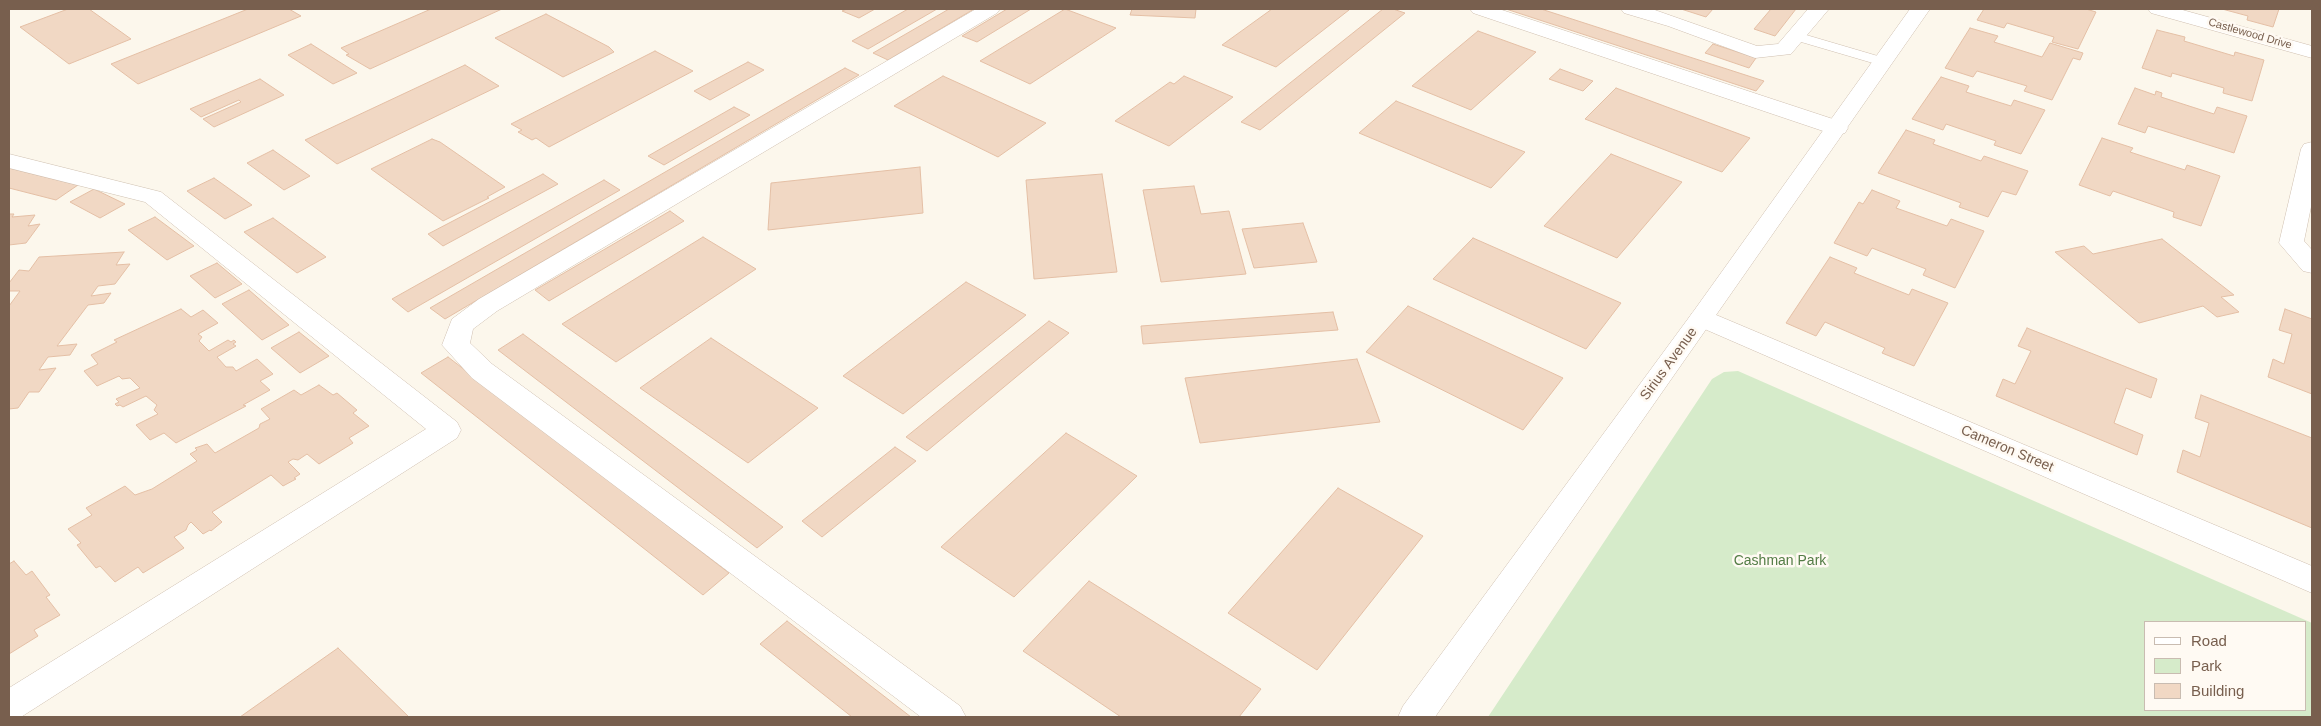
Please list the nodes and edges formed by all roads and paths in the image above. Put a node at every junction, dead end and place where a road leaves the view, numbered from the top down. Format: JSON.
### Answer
{"nodes":[{"id":1,"x":990,"y":9,"type":"edge"},
{"id":2,"x":1480,"y":9,"type":"edge"},
{"id":3,"x":1631,"y":9,"type":"edge"},
{"id":4,"x":1819,"y":9,"type":"edge"},
{"id":5,"x":1920,"y":9,"type":"edge"},
{"id":6,"x":2158,"y":9,"type":"edge"},
{"id":7,"x":1796,"y":36,"type":"junction"},
{"id":8,"x":2312,"y":52,"type":"edge"},
{"id":9,"x":1883,"y":62,"type":"junction"},
{"id":10,"x":1837,"y":128,"type":"junction"},
{"id":11,"x":2312,"y":149,"type":"edge"},
{"id":12,"x":9,"y":161,"type":"edge"},
{"id":13,"x":2311,"y":264,"type":"edge"},
{"id":14,"x":1702,"y":318,"type":"junction"},
{"id":15,"x":2312,"y":580,"type":"edge"},
{"id":16,"x":9,"y":706,"type":"edge"},
{"id":17,"x":948,"y":717,"type":"edge"},
{"id":18,"x":1415,"y":717,"type":"edge"}],
"edges":[{"from":1,"to":17,"type":"street"},
{"from":2,"to":10,"type":"street"},
{"from":3,"to":7,"type":"street"},
{"from":4,"to":7,"type":"street"},
{"from":5,"to":9,"type":"street","name":"Sirius Avenue"},
{"from":6,"to":8,"type":"street","name":"Castlewood Drive"},
{"from":7,"to":9,"type":"lane"},
{"from":9,"to":10,"type":"street","name":"Sirius Avenue"},
{"from":10,"to":14,"type":"street","name":"Sirius Avenue"},
{"from":11,"to":13,"type":"street"},
{"from":12,"to":16,"type":"street"},
{"from":14,"to":15,"type":"street","name":"Cameron Street"},
{"from":14,"to":18,"type":"street","name":"Sirius Avenue"}]}
